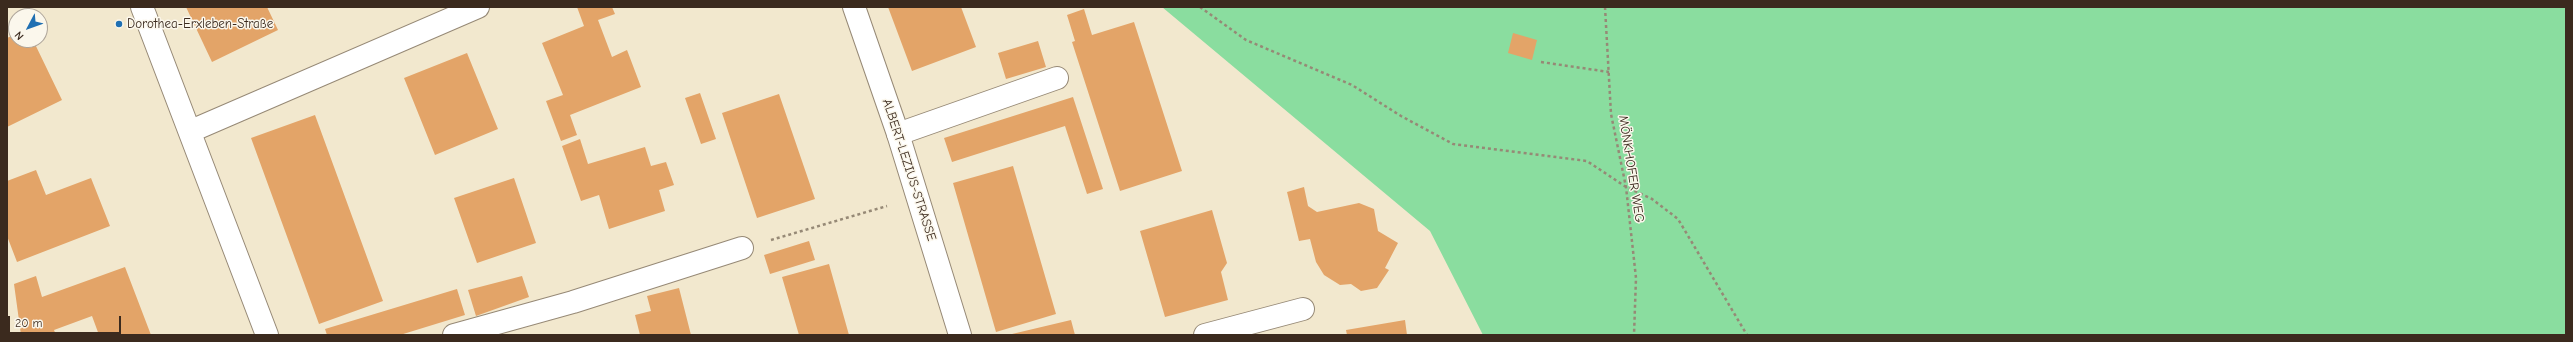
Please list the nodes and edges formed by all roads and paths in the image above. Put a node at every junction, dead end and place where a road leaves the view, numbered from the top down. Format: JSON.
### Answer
{"nodes":[{"id":1,"x":142,"y":7,"type":"edge"},
{"id":2,"x":478,"y":7,"type":"edge"},
{"id":3,"x":854,"y":7,"type":"edge"},
{"id":4,"x":1200,"y":7,"type":"edge"},
{"id":5,"x":1605,"y":7,"type":"edge"},
{"id":6,"x":1541,"y":62,"type":"dead end"},
{"id":7,"x":1609,"y":72,"type":"junction"},
{"id":8,"x":1057,"y":78,"type":"dead end"},
{"id":9,"x":191,"y":130,"type":"junction"},
{"id":10,"x":898,"y":134,"type":"junction"},
{"id":11,"x":1626,"y":187,"type":"junction"},
{"id":12,"x":918,"y":197,"type":"junction"},
{"id":13,"x":742,"y":248,"type":"joint"},
{"id":14,"x":1303,"y":309,"type":"dead end"},
{"id":15,"x":267,"y":335,"type":"edge"},
{"id":16,"x":454,"y":335,"type":"edge"},
{"id":17,"x":960,"y":335,"type":"edge"},
{"id":18,"x":1205,"y":335,"type":"edge"},
{"id":19,"x":1634,"y":335,"type":"edge"},
{"id":20,"x":1747,"y":335,"type":"edge"}],
"edges":[{"from":1,"to":9,"type":"street"},
{"from":2,"to":9,"type":"street"},
{"from":3,"to":10,"type":"street","name":"ALBERT-LEZIUS-STRASSE"},
{"from":4,"to":11,"type":"path"},
{"from":5,"to":7,"type":"path","name":"MÖNKHOFER WEG"},
{"from":6,"to":7,"type":"path"},
{"from":7,"to":11,"type":"path","name":"MÖNKHOFER WEG"},
{"from":8,"to":10,"type":"street"},
{"from":9,"to":15,"type":"street"},
{"from":10,"to":12,"type":"street","name":"ALBERT-LEZIUS-STRASSE"},
{"from":11,"to":19,"type":"path","name":"MÖNKHOFER WEG"},
{"from":11,"to":20,"type":"path"},
{"from":12,"to":13,"type":"path"},
{"from":12,"to":17,"type":"street","name":"ALBERT-LEZIUS-STRASSE"},
{"from":13,"to":16,"type":"street"},
{"from":14,"to":18,"type":"street"}]}
